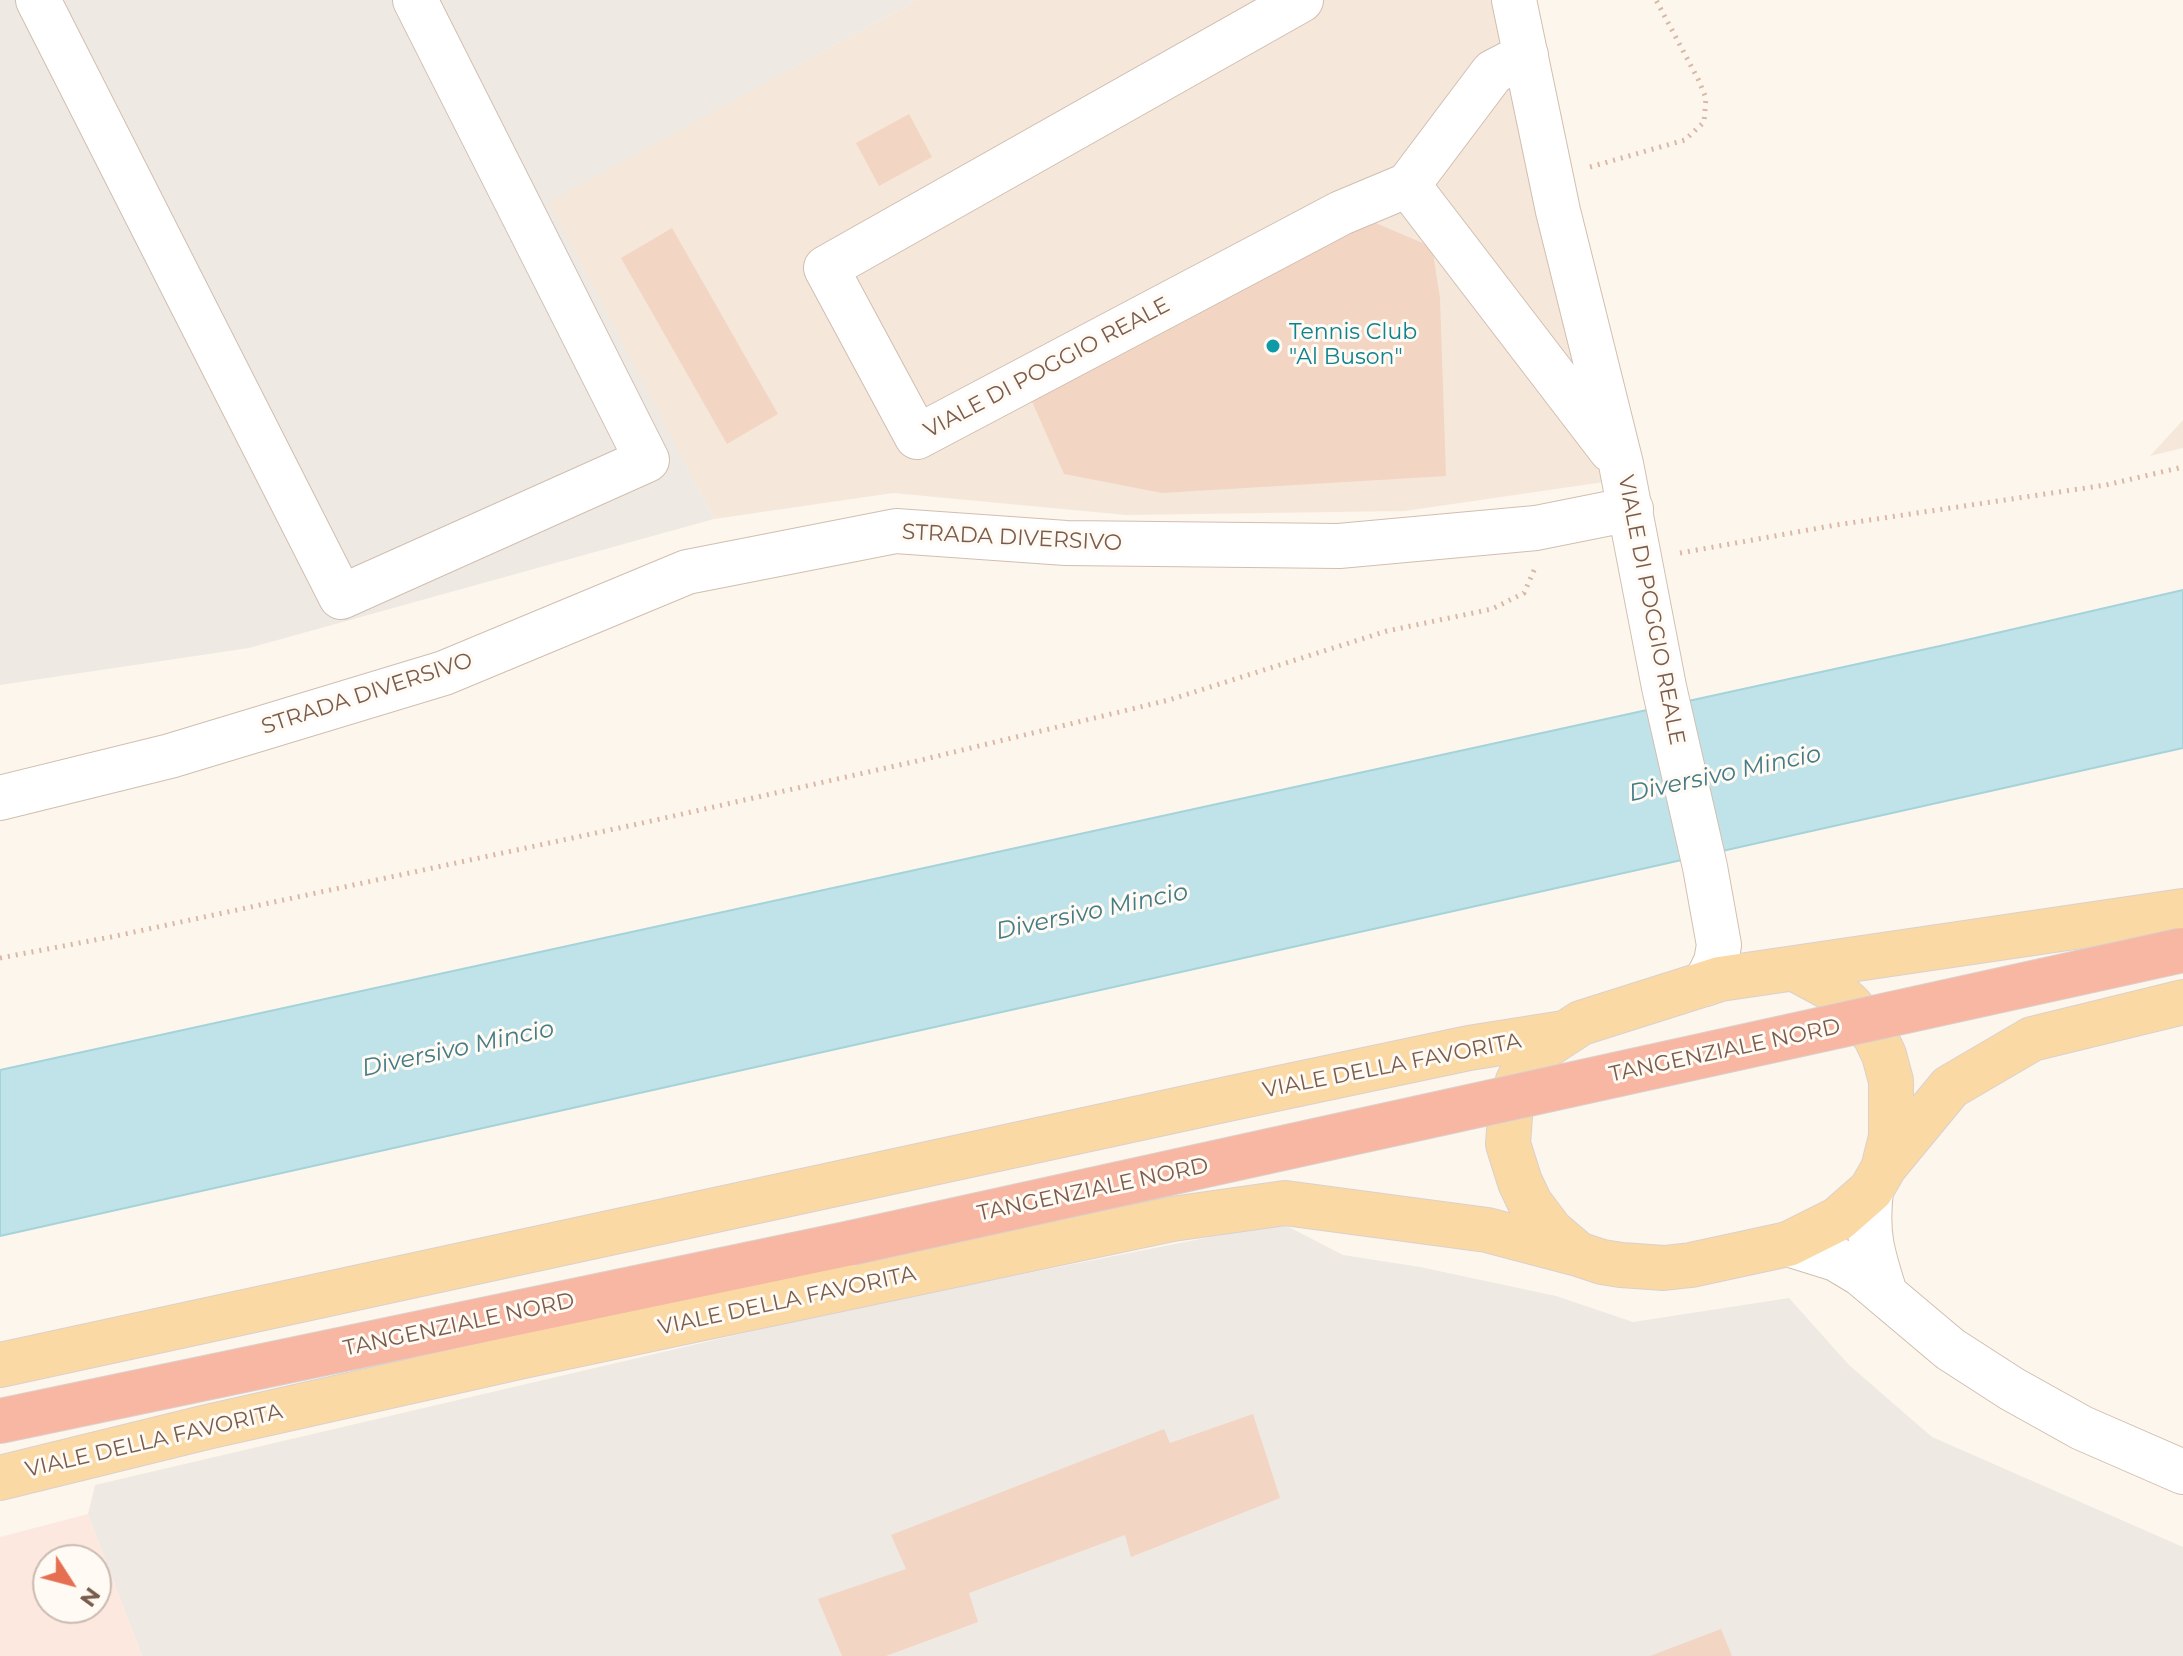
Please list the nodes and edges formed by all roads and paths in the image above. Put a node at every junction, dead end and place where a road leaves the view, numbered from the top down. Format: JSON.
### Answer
{"nodes":[{"id":1,"x":38,"y":0,"type":"edge"},
{"id":2,"x":415,"y":0,"type":"edge"},
{"id":3,"x":1301,"y":0,"type":"edge"},
{"id":4,"x":1514,"y":0,"type":"edge"},
{"id":5,"x":1656,"y":0,"type":"edge"},
{"id":6,"x":1526,"y":55,"type":"junction"},
{"id":7,"x":1552,"y":178,"type":"junction"},
{"id":8,"x":1408,"y":185,"type":"junction"},
{"id":9,"x":1621,"y":464,"type":"junction"},
{"id":10,"x":2183,"y":467,"type":"edge"},
{"id":11,"x":1631,"y":509,"type":"junction"},
{"id":12,"x":1536,"y":528,"type":"junction"},
{"id":13,"x":1640,"y":560,"type":"junction"},
{"id":14,"x":0,"y":798,"type":"edge"},
{"id":15,"x":2183,"y":911,"type":"edge"},
{"id":16,"x":2183,"y":950,"type":"edge"},
{"id":17,"x":0,"y":958,"type":"edge"},
{"id":18,"x":1712,"y":964,"type":"junction"},
{"id":19,"x":1776,"y":971,"type":"junction"},
{"id":20,"x":2183,"y":1002,"type":"edge"},
{"id":21,"x":1564,"y":1033,"type":"junction"},
{"id":22,"x":1877,"y":1179,"type":"junction"},
{"id":23,"x":1788,"y":1244,"type":"junction"},
{"id":24,"x":1578,"y":1254,"type":"junction"},
{"id":25,"x":1885,"y":1293,"type":"junction"},
{"id":26,"x":0,"y":1365,"type":"edge"},
{"id":27,"x":0,"y":1421,"type":"edge"},
{"id":28,"x":2183,"y":1472,"type":"edge"},
{"id":29,"x":0,"y":1478,"type":"edge"}],
"edges":[{"from":1,"to":2,"type":"street"},
{"from":3,"to":8,"type":"street","name":"VIALE DI POGGIO REALE"},
{"from":4,"to":6,"type":"street","name":"VIALE DI POGGIO REALE"},
{"from":5,"to":7,"type":"path"},
{"from":6,"to":7,"type":"street","name":"VIALE DI POGGIO REALE"},
{"from":6,"to":8,"type":"street"},
{"from":7,"to":9,"type":"street","name":"VIALE DI POGGIO REALE"},
{"from":8,"to":9,"type":"street","name":"VIALE DI POGGIO REALE"},
{"from":9,"to":11,"type":"street","name":"VIALE DI POGGIO REALE"},
{"from":10,"to":13,"type":"path"},
{"from":11,"to":12,"type":"street","name":"STRADA DIVERSIVO"},
{"from":11,"to":13,"type":"street","name":"VIALE DI POGGIO REALE"},
{"from":12,"to":14,"type":"street","name":"STRADA DIVERSIVO"},
{"from":12,"to":17,"type":"path"},
{"from":13,"to":18,"type":"street","name":"VIALE DI POGGIO REALE"},
{"from":15,"to":19,"type":"main road"},
{"from":16,"to":27,"type":"highway","name":"TANGENZIALE NORD","bridge":true},
{"from":18,"to":19,"type":"main road"},
{"from":18,"to":21,"type":"main road"},
{"from":19,"to":22,"type":"main road"},
{"from":20,"to":22,"type":"main road"},
{"from":21,"to":24,"type":"main road"},
{"from":21,"to":26,"type":"main road","name":"VIALE DELLA FAVORITA"},
{"from":22,"to":23,"type":"main road","name":"VIALE DELLA FAVORITA"},
{"from":22,"to":25,"type":"street"},
{"from":23,"to":24,"type":"main road","name":"VIALE DELLA FAVORITA"},
{"from":23,"to":25,"type":"street"},
{"from":24,"to":29,"type":"main road","name":"VIALE DELLA FAVORITA"},
{"from":25,"to":28,"type":"street"}]}
